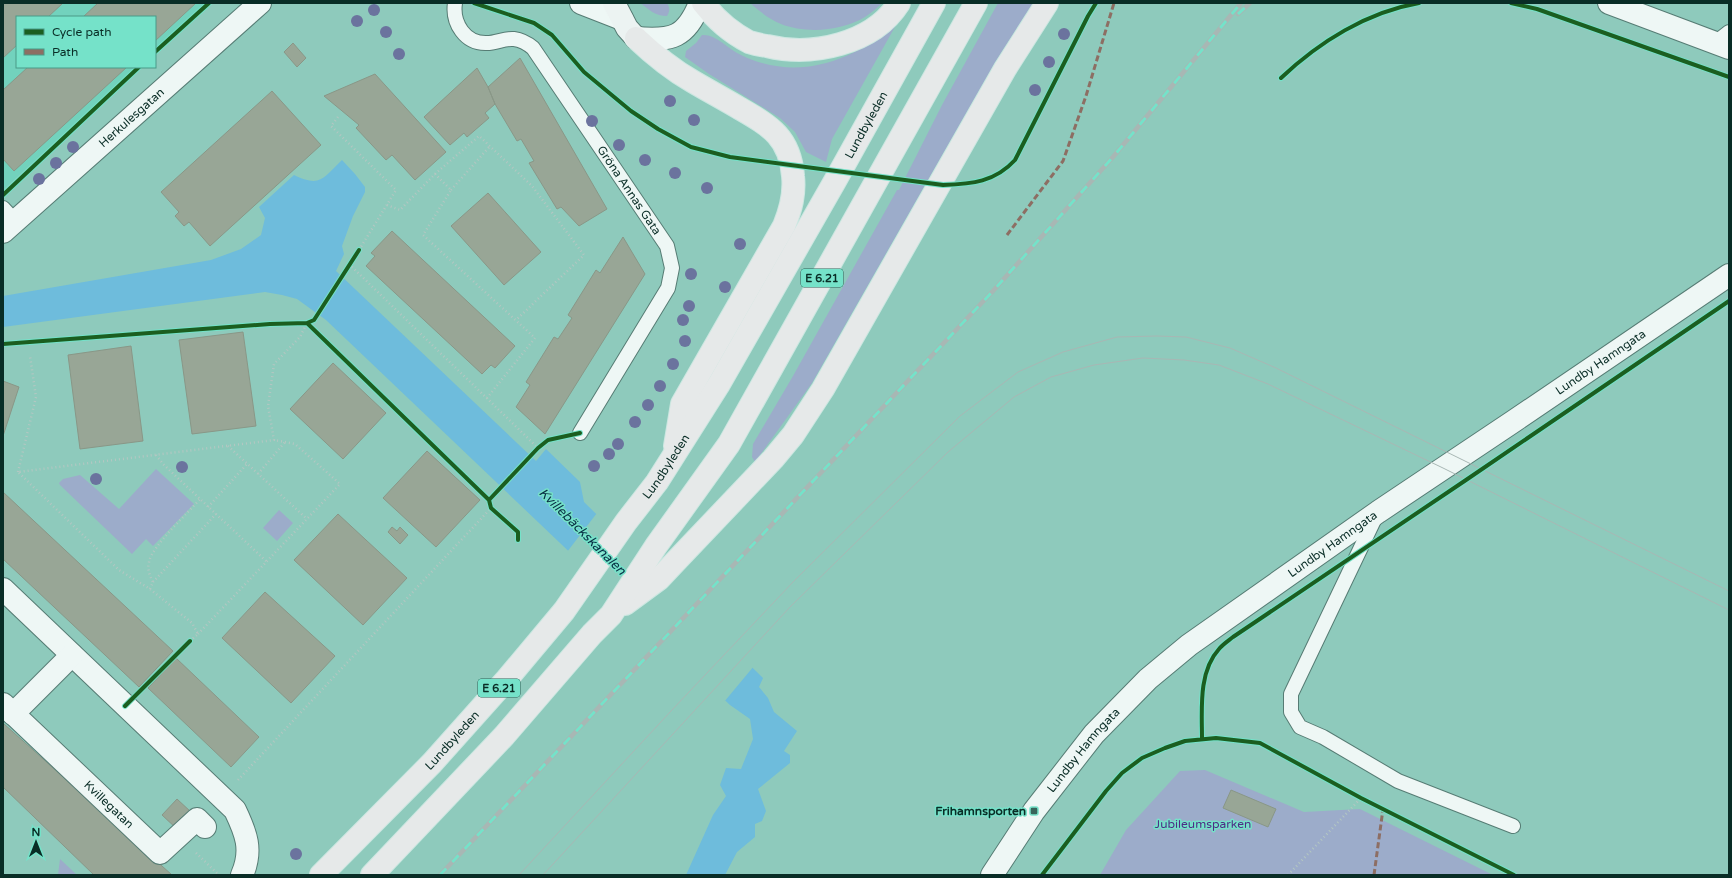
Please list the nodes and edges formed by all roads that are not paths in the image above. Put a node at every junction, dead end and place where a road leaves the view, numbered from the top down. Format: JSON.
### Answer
{"nodes":[{"id":1,"x":260,"y":3,"type":"edge"},
{"id":2,"x":455,"y":3,"type":"edge"},
{"id":3,"x":581,"y":3,"type":"edge"},
{"id":4,"x":701,"y":3,"type":"edge"},
{"id":5,"x":899,"y":3,"type":"edge"},
{"id":6,"x":934,"y":3,"type":"edge"},
{"id":7,"x":976,"y":3,"type":"edge"},
{"id":8,"x":1047,"y":3,"type":"edge"},
{"id":9,"x":1609,"y":3,"type":"edge"},
{"id":10,"x":618,"y":11,"type":"edge"},
{"id":11,"x":636,"y":38,"type":"junction"},
{"id":12,"x":1724,"y":41,"type":"edge"},
{"id":13,"x":7,"y":220,"type":"edge"},
{"id":14,"x":1729,"y":275,"type":"edge"},
{"id":15,"x":580,"y":433,"type":"dead end"},
{"id":16,"x":672,"y":457,"type":"junction"},
{"id":17,"x":1378,"y":512,"type":"junction"},
{"id":18,"x":3,"y":589,"type":"edge"},
{"id":19,"x":611,"y":615,"type":"junction"},
{"id":20,"x":72,"y":655,"type":"junction"},
{"id":21,"x":8,"y":709,"type":"edge"},
{"id":22,"x":1513,"y":826,"type":"dead end"},
{"id":23,"x":205,"y":827,"type":"dead end"},
{"id":24,"x":242,"y":875,"type":"edge"},
{"id":25,"x":321,"y":875,"type":"edge"},
{"id":26,"x":372,"y":875,"type":"edge"},
{"id":27,"x":992,"y":875,"type":"edge"}],
"edges":[{"from":1,"to":13,"type":"street","name":"Herkulesgatan"},
{"from":2,"to":15,"type":"lane","name":"Gröna Annas Gata"},
{"from":3,"to":10,"type":"street"},
{"from":4,"to":5,"type":"highway"},
{"from":4,"to":11,"type":"street"},
{"from":6,"to":16,"type":"highway","name":"Lundbyleden","number":"E 6.21"},
{"from":7,"to":19,"type":"highway","number":"E 6.21"},
{"from":8,"to":19,"type":"highway"},
{"from":9,"to":12,"type":"street"},
{"from":10,"to":11,"type":"main road"},
{"from":11,"to":16,"type":"highway"},
{"from":14,"to":17,"type":"street","name":"Lundby Hamngata"},
{"from":16,"to":25,"type":"highway","name":"Lundbyleden","number":"E 6.21"},
{"from":17,"to":22,"type":"lane"},
{"from":17,"to":27,"type":"street","name":"Lundby Hamngata"},
{"from":18,"to":20,"type":"street"},
{"from":19,"to":26,"type":"highway","number":"E 6.21"},
{"from":20,"to":21,"type":"street","name":"Kvillegatan"},
{"from":20,"to":24,"type":"street"},
{"from":21,"to":23,"type":"street","name":"Kvillegatan"}]}
